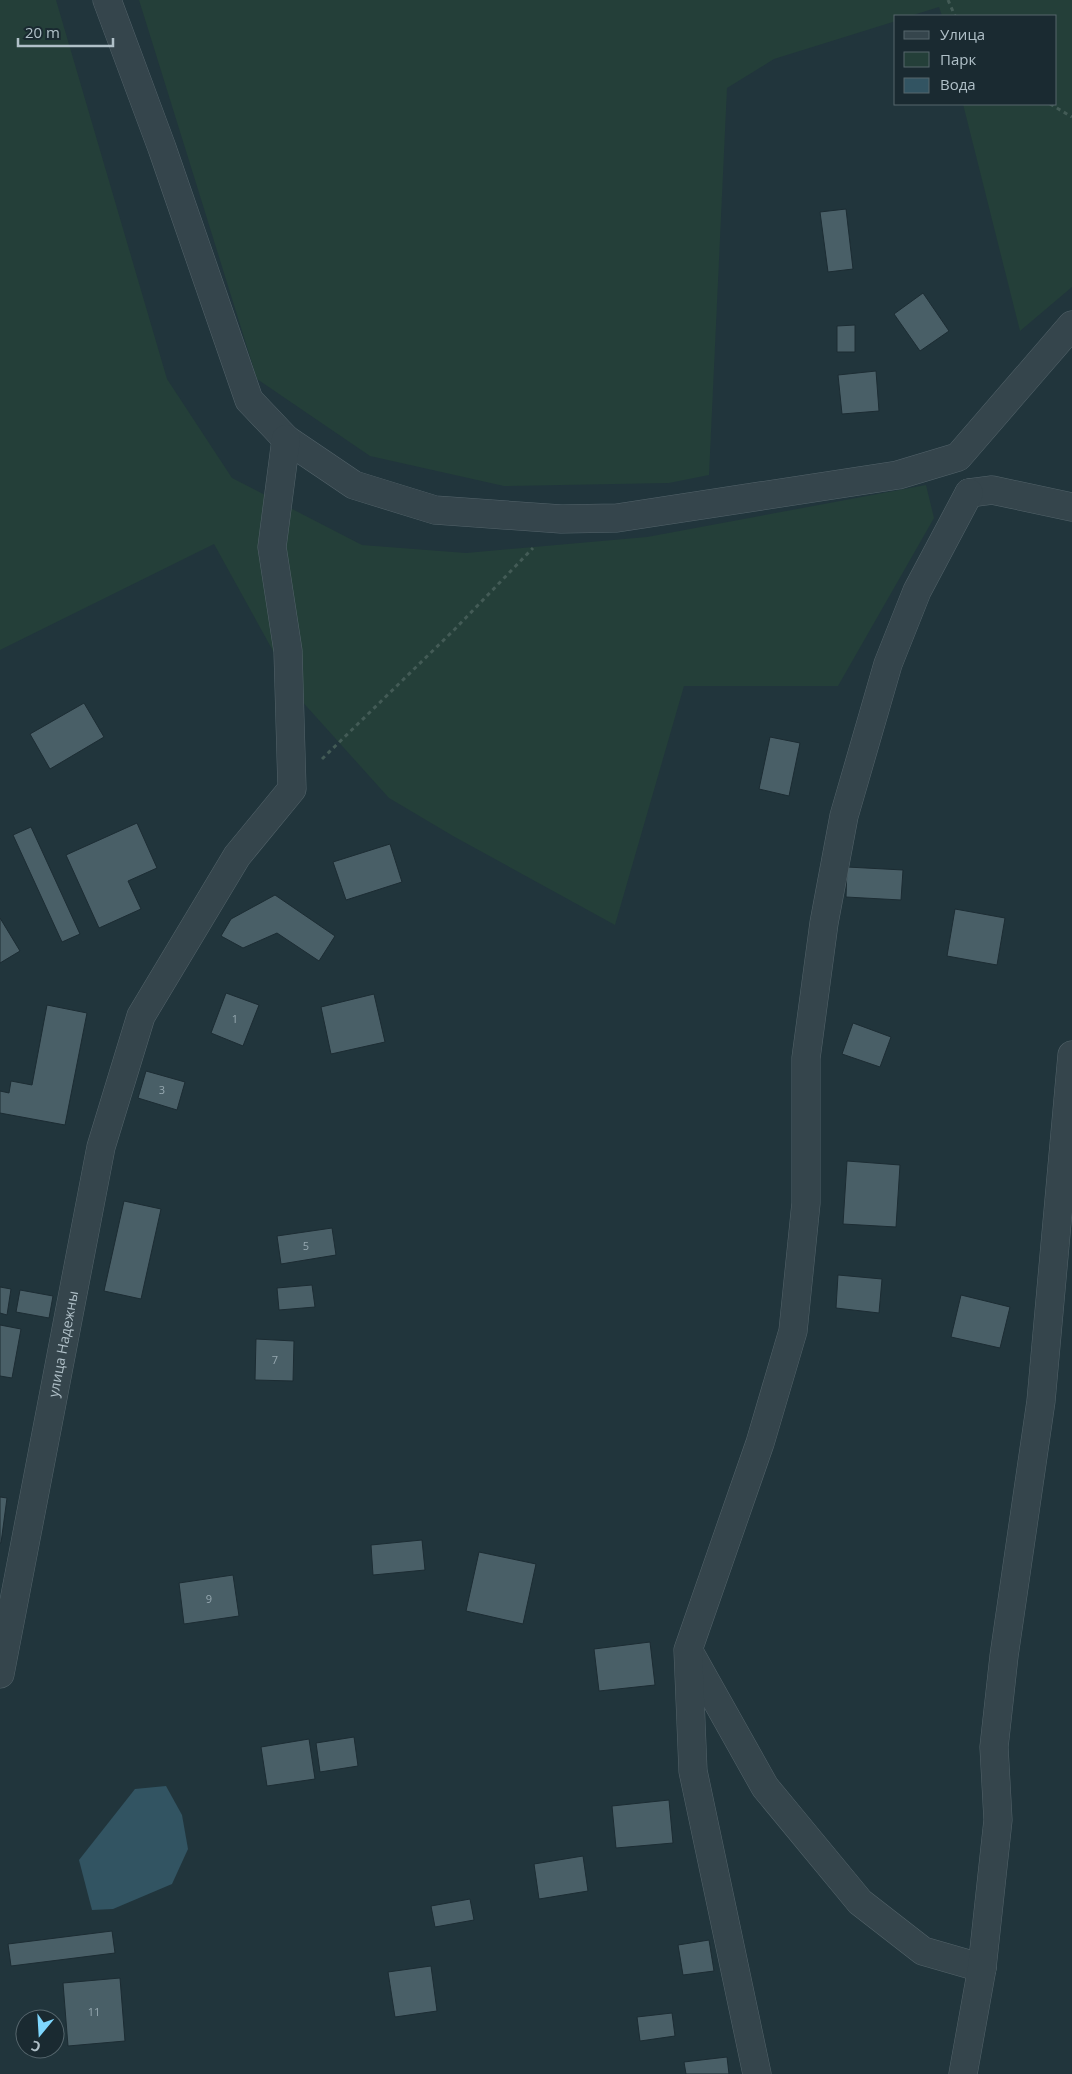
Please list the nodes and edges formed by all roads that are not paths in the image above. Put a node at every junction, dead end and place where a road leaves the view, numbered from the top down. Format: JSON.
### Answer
{"nodes":[{"id":1,"x":107,"y":0,"type":"edge"},
{"id":2,"x":1072,"y":325,"type":"edge"},
{"id":3,"x":286,"y":439,"type":"junction"},
{"id":4,"x":958,"y":457,"type":"junction"},
{"id":5,"x":968,"y":493,"type":"junction"},
{"id":6,"x":1072,"y":507,"type":"edge"},
{"id":7,"x":1072,"y":1055,"type":"edge"},
{"id":8,"x":688,"y":1650,"type":"junction"},
{"id":9,"x":0,"y":1674,"type":"edge"},
{"id":10,"x":982,"y":1968,"type":"junction"},
{"id":11,"x":757,"y":2074,"type":"edge"},
{"id":12,"x":962,"y":2074,"type":"edge"}],
"edges":[{"from":1,"to":3,"type":"street"},
{"from":2,"to":4,"type":"street"},
{"from":3,"to":4,"type":"street"},
{"from":3,"to":9,"type":"street","name":"улица Надежны"},
{"from":4,"to":5,"type":"street"},
{"from":5,"to":6,"type":"street"},
{"from":5,"to":8,"type":"street"},
{"from":7,"to":10,"type":"street"},
{"from":8,"to":10,"type":"street"},
{"from":8,"to":11,"type":"street"},
{"from":10,"to":12,"type":"street"}]}
